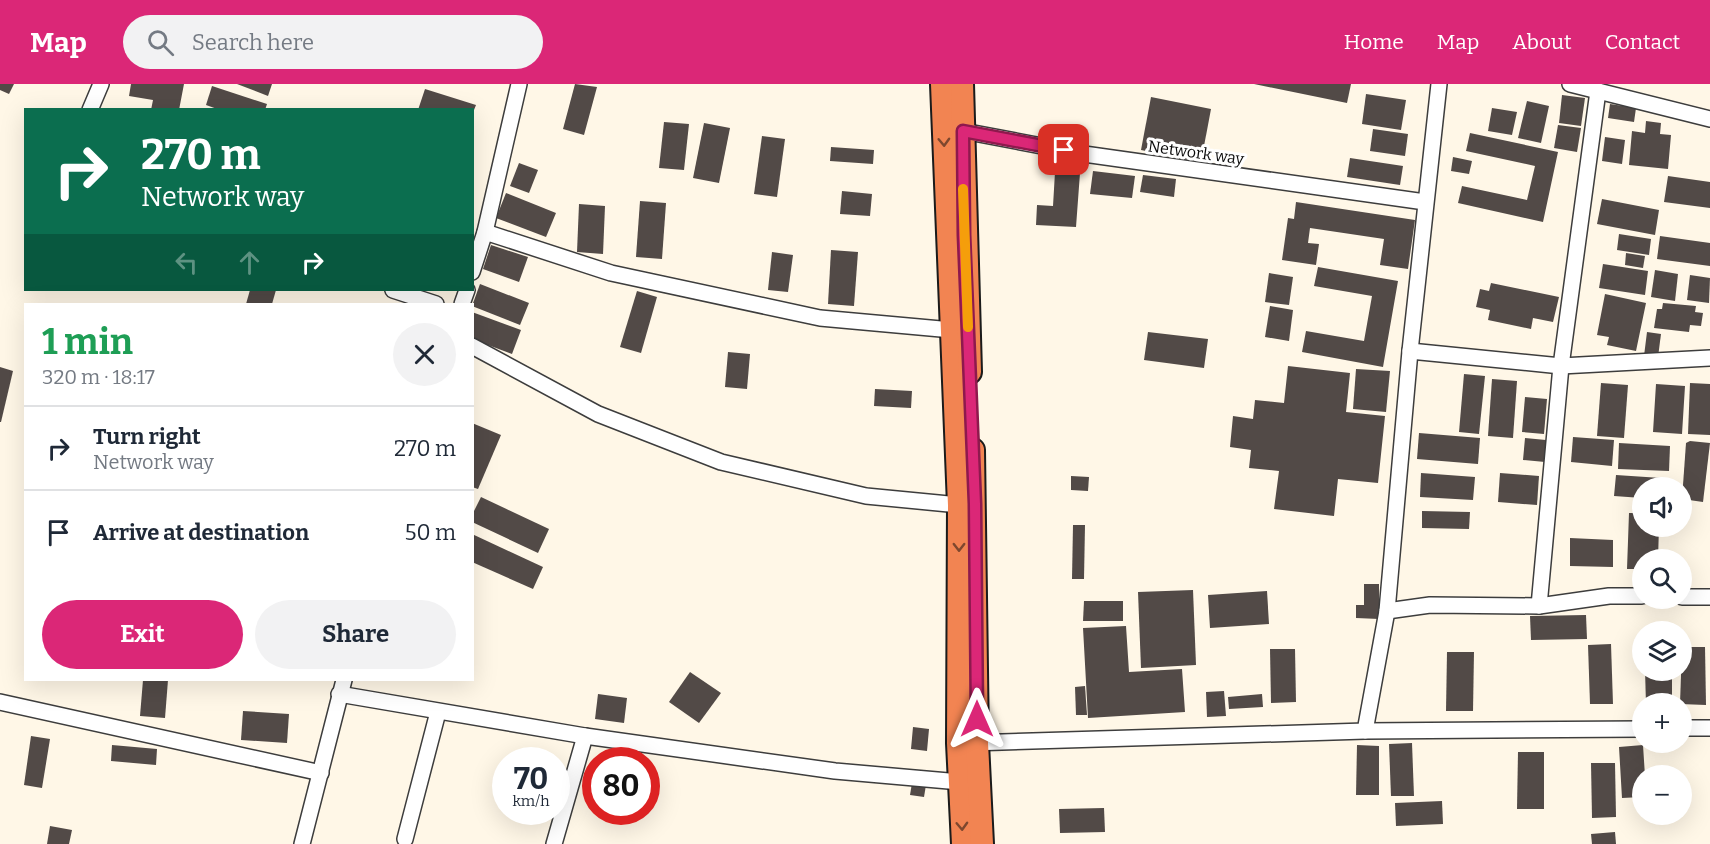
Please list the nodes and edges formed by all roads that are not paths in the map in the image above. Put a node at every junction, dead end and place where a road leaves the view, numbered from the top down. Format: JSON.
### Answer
{"nodes":[{"id":1,"x":101,"y":84,"type":"edge"},
{"id":2,"x":519,"y":84,"type":"edge"},
{"id":3,"x":942,"y":84,"type":"edge"},
{"id":4,"x":962,"y":84,"type":"edge"},
{"id":5,"x":1439,"y":84,"type":"edge"},
{"id":6,"x":1569,"y":84,"type":"edge"},
{"id":7,"x":1598,"y":91,"type":"junction"},
{"id":8,"x":91,"y":108,"type":"edge"},
{"id":9,"x":1710,"y":119,"type":"edge"},
{"id":10,"x":963,"y":131,"type":"junction"},
{"id":11,"x":1425,"y":202,"type":"junction"},
{"id":12,"x":485,"y":232,"type":"junction"},
{"id":13,"x":474,"y":266,"type":"edge"},
{"id":14,"x":396,"y":291,"type":"edge"},
{"id":15,"x":433,"y":303,"type":"edge"},
{"id":16,"x":952,"y":330,"type":"junction"},
{"id":17,"x":474,"y":347,"type":"edge"},
{"id":18,"x":1410,"y":351,"type":"junction"},
{"id":19,"x":1710,"y":358,"type":"edge"},
{"id":20,"x":1561,"y":366,"type":"junction"},
{"id":21,"x":959,"y":505,"type":"junction"},
{"id":22,"x":1632,"y":596,"type":"edge"},
{"id":23,"x":1692,"y":597,"type":"edge"},
{"id":24,"x":1710,"y":597,"type":"edge"},
{"id":25,"x":1539,"y":606,"type":"junction"},
{"id":26,"x":1387,"y":610,"type":"junction"},
{"id":27,"x":342,"y":687,"type":"edge"},
{"id":28,"x":0,"y":702,"type":"edge"},
{"id":29,"x":438,"y":712,"type":"junction"},
{"id":30,"x":1692,"y":728,"type":"edge"},
{"id":31,"x":1710,"y":728,"type":"edge"},
{"id":32,"x":1632,"y":729,"type":"edge"},
{"id":33,"x":1365,"y":731,"type":"junction"},
{"id":34,"x":585,"y":736,"type":"junction"},
{"id":35,"x":968,"y":743,"type":"junction"},
{"id":36,"x":321,"y":773,"type":"junction"},
{"id":37,"x":960,"y":782,"type":"junction"},
{"id":38,"x":405,"y":839,"type":"dead end"},
{"id":39,"x":302,"y":844,"type":"edge"},
{"id":40,"x":554,"y":844,"type":"edge"},
{"id":41,"x":963,"y":844,"type":"edge"},
{"id":42,"x":981,"y":844,"type":"edge"}],
"edges":[{"from":1,"to":8,"type":"street"},
{"from":2,"to":12,"type":"street"},
{"from":3,"to":16,"type":"highway","one_way":true},
{"from":4,"to":10,"type":"highway"},
{"from":5,"to":11,"type":"street"},
{"from":6,"to":7,"type":"street"},
{"from":7,"to":9,"type":"street"},
{"from":7,"to":20,"type":"street"},
{"from":10,"to":11,"type":"street","name":"Network way"},
{"from":10,"to":35,"type":"highway"},
{"from":11,"to":18,"type":"street"},
{"from":12,"to":13,"type":"street"},
{"from":12,"to":16,"type":"street"},
{"from":14,"to":15,"type":"street"},
{"from":16,"to":21,"type":"highway"},
{"from":17,"to":21,"type":"street"},
{"from":18,"to":20,"type":"street"},
{"from":18,"to":26,"type":"street"},
{"from":19,"to":20,"type":"street"},
{"from":20,"to":25,"type":"street"},
{"from":21,"to":35,"type":"highway","one_way":true},
{"from":22,"to":25,"type":"street"},
{"from":23,"to":24,"type":"street"},
{"from":25,"to":26,"type":"street"},
{"from":26,"to":33,"type":"street"},
{"from":27,"to":29,"type":"street"},
{"from":27,"to":36,"type":"street"},
{"from":28,"to":36,"type":"street"},
{"from":29,"to":34,"type":"street"},
{"from":29,"to":38,"type":"street"},
{"from":30,"to":31,"type":"street"},
{"from":32,"to":33,"type":"street"},
{"from":33,"to":35,"type":"street"},
{"from":34,"to":37,"type":"street"},
{"from":34,"to":40,"type":"street"},
{"from":35,"to":37,"type":"highway"},
{"from":35,"to":42,"type":"highway"},
{"from":36,"to":39,"type":"street"},
{"from":37,"to":41,"type":"highway","one_way":true}]}
